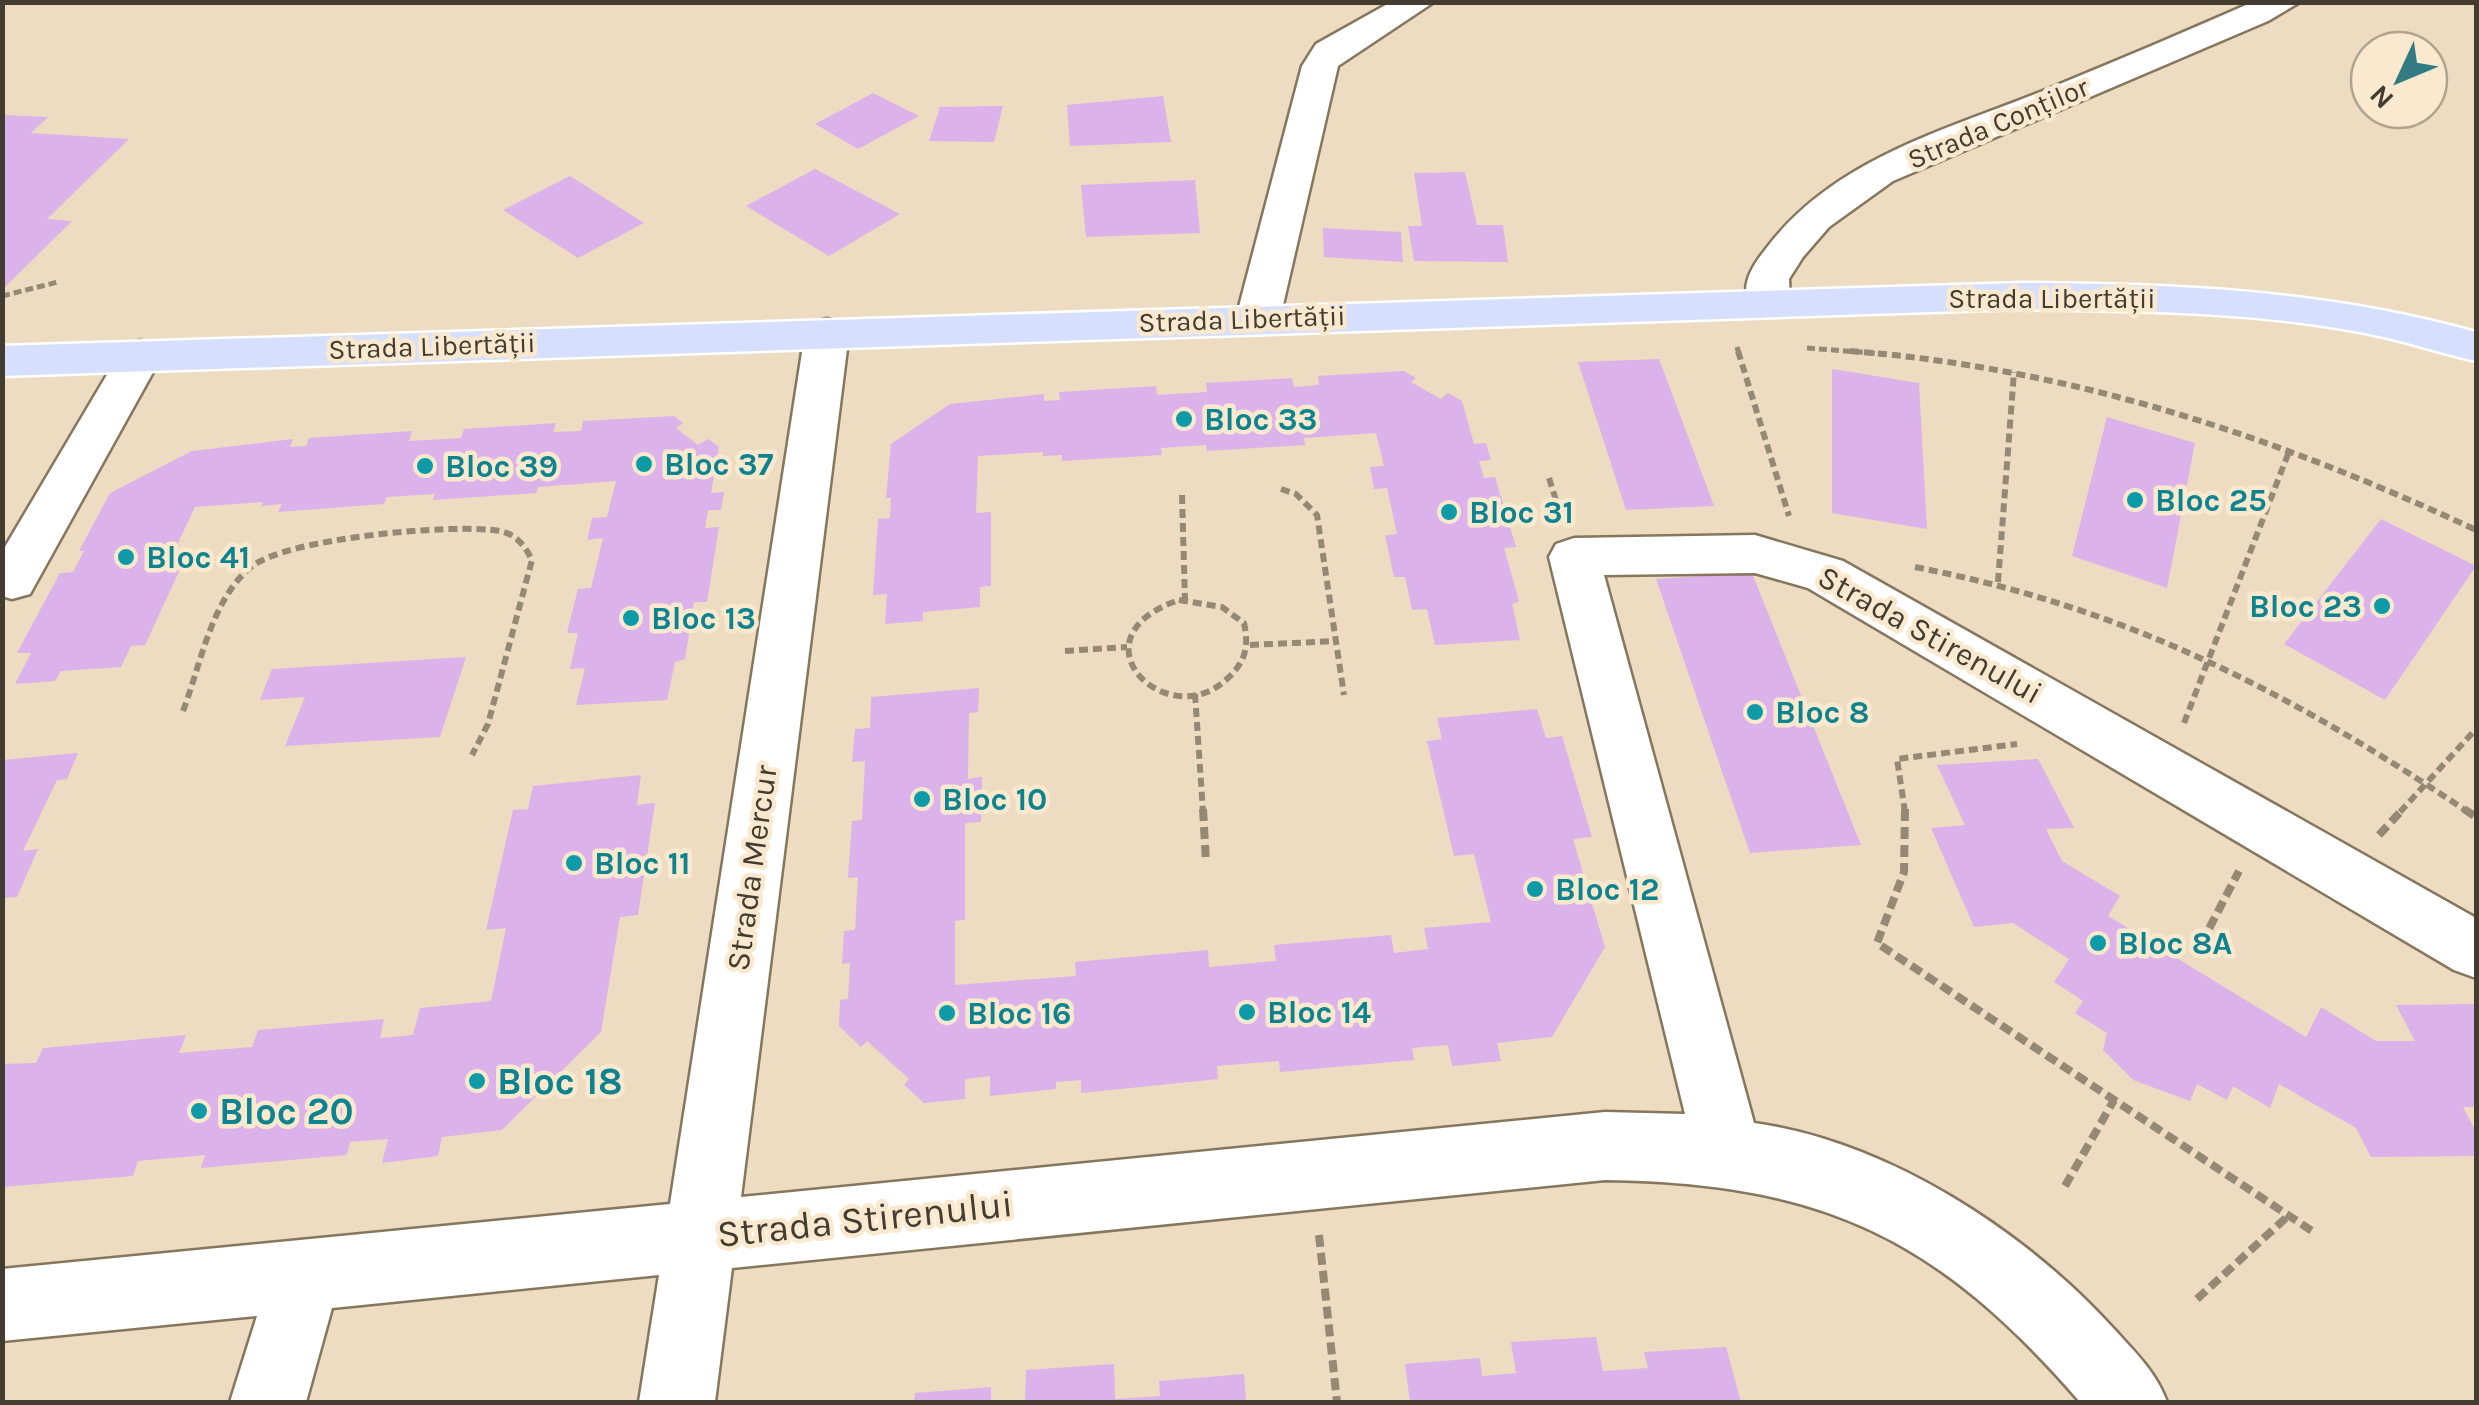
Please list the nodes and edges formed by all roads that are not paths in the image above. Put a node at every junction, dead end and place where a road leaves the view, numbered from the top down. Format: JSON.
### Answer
{"nodes":[{"id":1,"x":1417,"y":2,"type":"edge"},
{"id":2,"x":2283,"y":2,"type":"edge"},
{"id":3,"x":1768,"y":302,"type":"junction"},
{"id":4,"x":1258,"y":318,"type":"junction"},
{"id":5,"x":827,"y":333,"type":"junction"},
{"id":6,"x":2476,"y":347,"type":"edge"},
{"id":7,"x":140,"y":356,"type":"junction"},
{"id":8,"x":2,"y":361,"type":"edge"},
{"id":9,"x":12,"y":580,"type":"dead end"},
{"id":10,"x":2476,"y":950,"type":"edge"},
{"id":11,"x":1728,"y":1152,"type":"junction"},
{"id":12,"x":700,"y":1236,"type":"junction"},
{"id":13,"x":305,"y":1276,"type":"junction"},
{"id":14,"x":2,"y":1305,"type":"edge"},
{"id":15,"x":268,"y":1402,"type":"edge"},
{"id":16,"x":677,"y":1402,"type":"edge"},
{"id":17,"x":2129,"y":1402,"type":"edge"}],
"edges":[{"from":1,"to":4,"type":"street"},
{"from":2,"to":3,"type":"street","name":"Strada Conților"},
{"from":3,"to":4,"type":"main road","name":"Strada Libertății"},
{"from":3,"to":6,"type":"main road","name":"Strada Libertății"},
{"from":4,"to":5,"type":"main road","name":"Strada Libertății"},
{"from":5,"to":7,"type":"main road","name":"Strada Libertății"},
{"from":5,"to":12,"type":"street","name":"Strada Mercur"},
{"from":7,"to":8,"type":"main road","name":"Strada Libertății"},
{"from":7,"to":9,"type":"street"},
{"from":10,"to":11,"type":"street","name":"Strada Stirenului"},
{"from":11,"to":12,"type":"street","name":"Strada Stirenului"},
{"from":11,"to":17,"type":"street","name":"Strada Stirenului"},
{"from":12,"to":13,"type":"street","name":"Strada Stirenului"},
{"from":12,"to":16,"type":"street","name":"Strada Mercur"},
{"from":13,"to":14,"type":"street","name":"Strada Stirenului"},
{"from":13,"to":15,"type":"street"}]}
